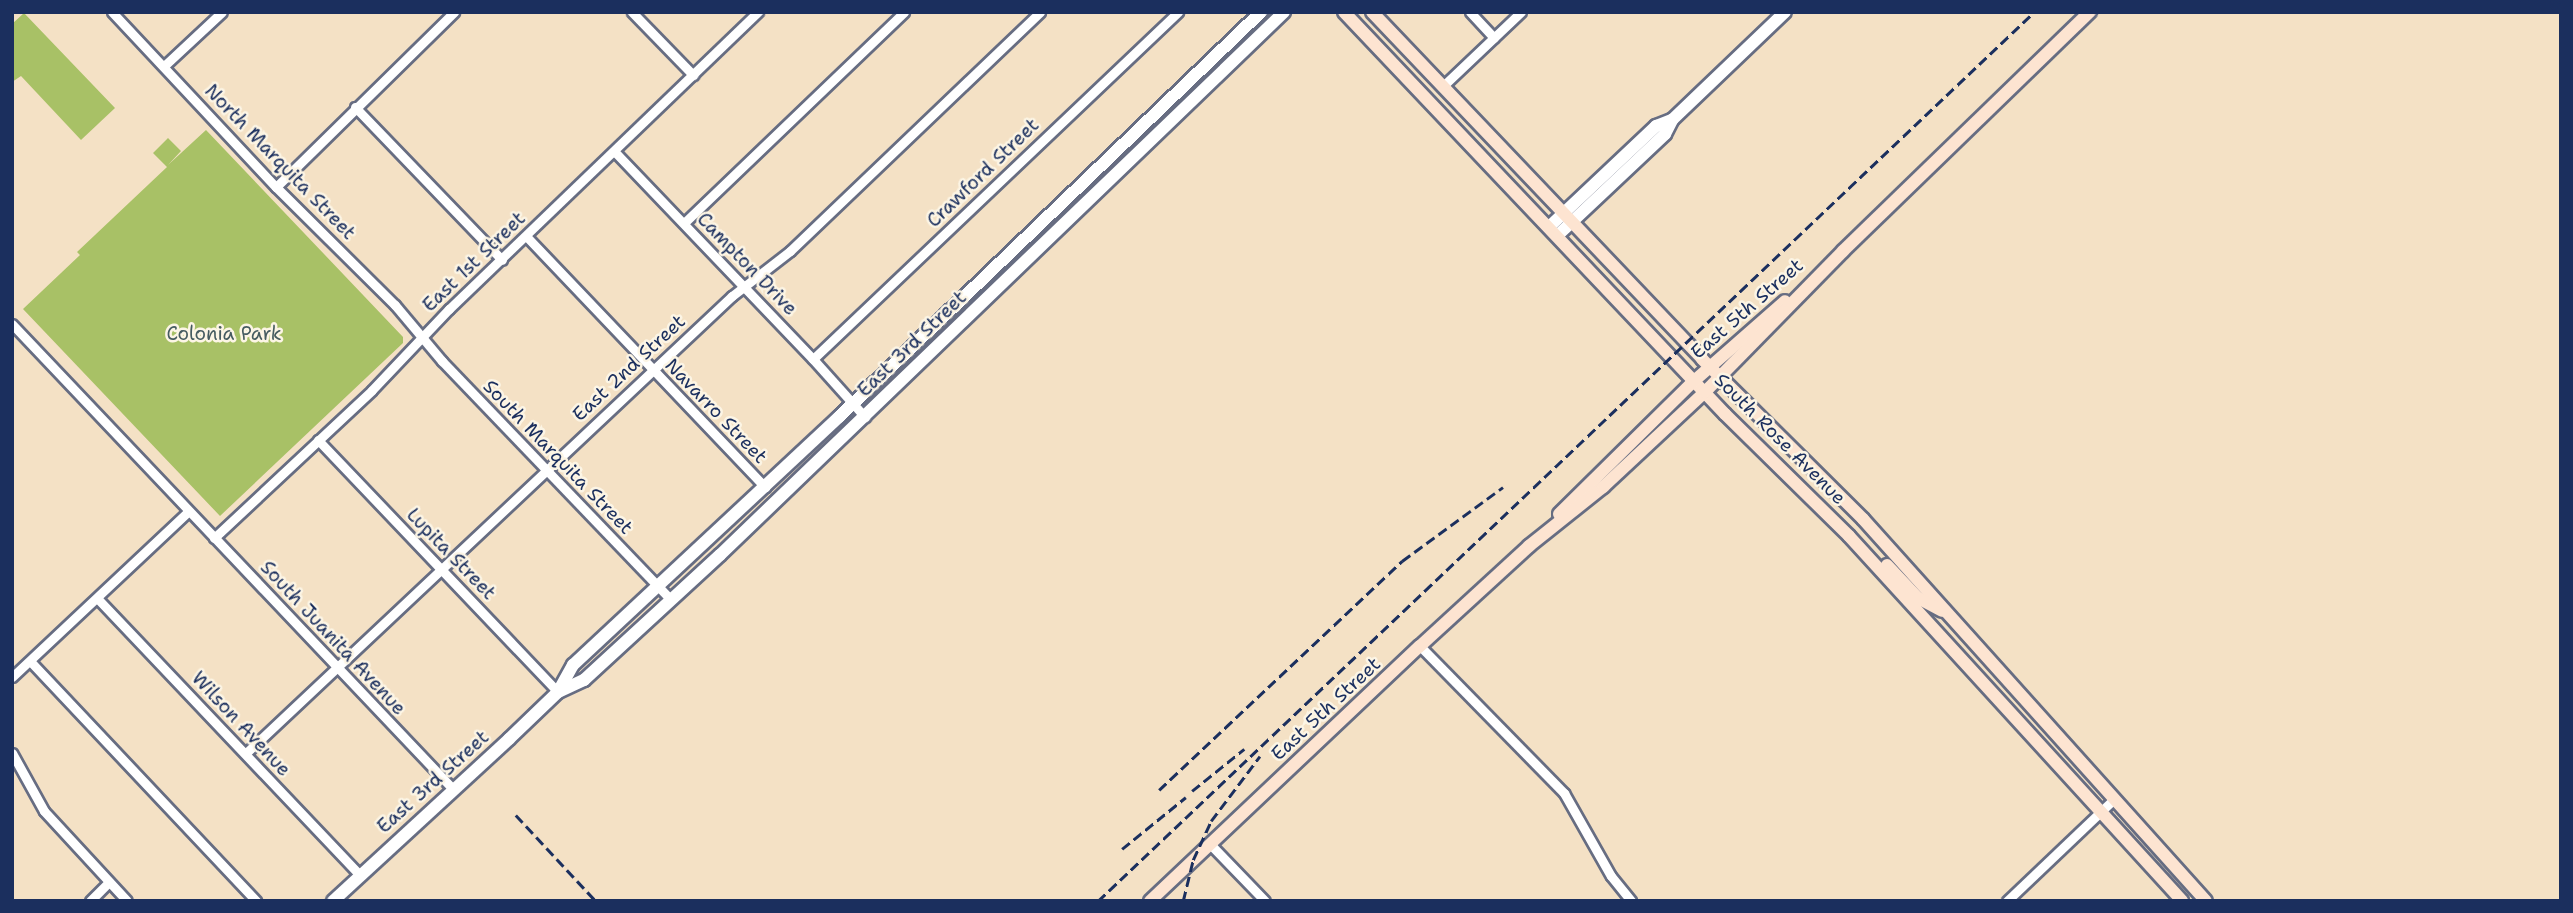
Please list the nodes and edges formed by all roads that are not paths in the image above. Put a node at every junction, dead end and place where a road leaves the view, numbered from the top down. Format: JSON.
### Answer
{"nodes":[{"id":1,"x":112,"y":12,"type":"edge"},
{"id":2,"x":222,"y":12,"type":"edge"},
{"id":3,"x":454,"y":12,"type":"edge"},
{"id":4,"x":632,"y":12,"type":"edge"},
{"id":5,"x":904,"y":12,"type":"edge"},
{"id":6,"x":1040,"y":12,"type":"edge"},
{"id":7,"x":1178,"y":12,"type":"edge"},
{"id":8,"x":1261,"y":12,"type":"edge"},
{"id":9,"x":1284,"y":12,"type":"edge"},
{"id":10,"x":1344,"y":12,"type":"edge"},
{"id":11,"x":1372,"y":12,"type":"edge"},
{"id":12,"x":1470,"y":12,"type":"edge"},
{"id":13,"x":1521,"y":12,"type":"edge"},
{"id":14,"x":1785,"y":12,"type":"edge"},
{"id":15,"x":2090,"y":12,"type":"edge"},
{"id":16,"x":757,"y":13,"type":"edge"},
{"id":17,"x":1494,"y":38,"type":"junction"},
{"id":18,"x":164,"y":66,"type":"junction"},
{"id":19,"x":693,"y":75,"type":"junction"},
{"id":20,"x":1444,"y":85,"type":"junction"},
{"id":21,"x":355,"y":107,"type":"junction"},
{"id":22,"x":614,"y":151,"type":"junction"},
{"id":23,"x":276,"y":187,"type":"junction"},
{"id":24,"x":1568,"y":217,"type":"junction"},
{"id":25,"x":684,"y":223,"type":"junction"},
{"id":26,"x":1554,"y":231,"type":"junction"},
{"id":27,"x":526,"y":236,"type":"junction"},
{"id":28,"x":1843,"y":251,"type":"junction"},
{"id":29,"x":502,"y":260,"type":"junction"},
{"id":30,"x":745,"y":286,"type":"junction"},
{"id":31,"x":12,"y":324,"type":"edge"},
{"id":32,"x":422,"y":337,"type":"junction"},
{"id":33,"x":813,"y":359,"type":"junction"},
{"id":34,"x":1710,"y":367,"type":"junction"},
{"id":35,"x":653,"y":370,"type":"junction"},
{"id":36,"x":1721,"y":377,"type":"junction"},
{"id":37,"x":1694,"y":380,"type":"junction"},
{"id":38,"x":1705,"y":392,"type":"junction"},
{"id":39,"x":853,"y":404,"type":"junction"},
{"id":40,"x":865,"y":417,"type":"junction"},
{"id":41,"x":318,"y":440,"type":"junction"},
{"id":42,"x":546,"y":470,"type":"junction"},
{"id":43,"x":765,"y":487,"type":"junction"},
{"id":44,"x":188,"y":512,"type":"junction"},
{"id":45,"x":732,"y":518,"type":"junction"},
{"id":46,"x":744,"y":531,"type":"junction"},
{"id":47,"x":214,"y":538,"type":"junction"},
{"id":48,"x":1857,"y":544,"type":"junction"},
{"id":49,"x":1529,"y":546,"type":"junction"},
{"id":50,"x":442,"y":569,"type":"junction"},
{"id":51,"x":658,"y":587,"type":"junction"},
{"id":52,"x":97,"y":598,"type":"junction"},
{"id":53,"x":670,"y":599,"type":"junction"},
{"id":54,"x":1951,"y":617,"type":"junction"},
{"id":55,"x":1420,"y":646,"type":"junction"},
{"id":56,"x":30,"y":662,"type":"junction"},
{"id":57,"x":337,"y":668,"type":"junction"},
{"id":58,"x":12,"y":677,"type":"edge"},
{"id":59,"x":558,"y":692,"type":"junction"},
{"id":60,"x":12,"y":753,"type":"edge"},
{"id":61,"x":246,"y":753,"type":"junction"},
{"id":62,"x":453,"y":789,"type":"junction"},
{"id":63,"x":2114,"y":799,"type":"junction"},
{"id":64,"x":2101,"y":810,"type":"junction"},
{"id":65,"x":1210,"y":844,"type":"junction"},
{"id":66,"x":360,"y":875,"type":"junction"},
{"id":67,"x":109,"y":882,"type":"junction"},
{"id":68,"x":90,"y":901,"type":"edge"},
{"id":69,"x":127,"y":901,"type":"edge"},
{"id":70,"x":256,"y":901,"type":"edge"},
{"id":71,"x":333,"y":901,"type":"edge"},
{"id":72,"x":1150,"y":901,"type":"edge"},
{"id":73,"x":1265,"y":901,"type":"edge"},
{"id":74,"x":1631,"y":901,"type":"edge"},
{"id":75,"x":2007,"y":901,"type":"edge"},
{"id":76,"x":2182,"y":901,"type":"edge"},
{"id":77,"x":2206,"y":901,"type":"edge"}],
"edges":[{"from":1,"to":18,"type":"street","name":"North Marquita Street"},
{"from":2,"to":18,"type":"street"},
{"from":3,"to":21,"type":"street"},
{"from":4,"to":19,"type":"street"},
{"from":5,"to":25,"type":"street"},
{"from":6,"to":30,"type":"street","name":"East 2nd Street"},
{"from":7,"to":33,"type":"street","name":"Crawford Street"},
{"from":8,"to":39,"type":"street","name":"East 3rd Street"},
{"from":9,"to":40,"type":"street","name":"East 3rd Street"},
{"from":10,"to":26,"type":"main road","name":"South Rose Avenue"},
{"from":11,"to":20,"type":"main road","name":"South Rose Avenue"},
{"from":12,"to":17,"type":"street"},
{"from":13,"to":17,"type":"street"},
{"from":14,"to":24,"type":"street"},
{"from":15,"to":28,"type":"main road","name":"East 5th Street"},
{"from":16,"to":19,"type":"street","name":"East 1st Street"},
{"from":17,"to":20,"type":"street"},
{"from":18,"to":23,"type":"street","name":"North Marquita Street"},
{"from":19,"to":22,"type":"street","name":"East 1st Street"},
{"from":20,"to":24,"type":"main road","name":"South Rose Avenue"},
{"from":21,"to":23,"type":"street"},
{"from":21,"to":29,"type":"street"},
{"from":22,"to":25,"type":"street","name":"Campton Drive"},
{"from":22,"to":27,"type":"street","name":"East 1st Street"},
{"from":23,"to":32,"type":"street","name":"North Marquita Street"},
{"from":24,"to":26,"type":"street"},
{"from":24,"to":34,"type":"main road","name":"South Rose Avenue"},
{"from":25,"to":30,"type":"street","name":"Campton Drive"},
{"from":26,"to":37,"type":"main road","name":"South Rose Avenue"},
{"from":27,"to":29,"type":"street","name":"East 1st Street"},
{"from":27,"to":35,"type":"street","name":"Navarro Street"},
{"from":28,"to":34,"type":"main road","name":"East 5th Street"},
{"from":28,"to":36,"type":"main road","name":"East 5th Street"},
{"from":29,"to":32,"type":"street","name":"East 1st Street"},
{"from":30,"to":33,"type":"street","name":"Campton Drive"},
{"from":30,"to":35,"type":"street","name":"East 2nd Street"},
{"from":31,"to":44,"type":"street","name":"South Juanita Avenue"},
{"from":32,"to":41,"type":"street","name":"East 1st Street"},
{"from":32,"to":42,"type":"street","name":"South Marquita Street"},
{"from":33,"to":39,"type":"street","name":"Campton Drive"},
{"from":34,"to":36,"type":"main road","name":"South Rose Avenue"},
{"from":34,"to":37,"type":"main road","name":"East 5th Street"},
{"from":35,"to":42,"type":"street","name":"East 2nd Street"},
{"from":35,"to":43,"type":"street","name":"Navarro Street"},
{"from":36,"to":38,"type":"main road","name":"East 5th Street"},
{"from":36,"to":54,"type":"main road","name":"South Rose Avenue"},
{"from":37,"to":38,"type":"main road","name":"South Rose Avenue"},
{"from":37,"to":49,"type":"main road","name":"East 5th Street"},
{"from":38,"to":48,"type":"main road","name":"South Rose Avenue"},
{"from":38,"to":49,"type":"main road","name":"East 5th Street"},
{"from":39,"to":40,"type":"street","name":"Campton Drive"},
{"from":39,"to":43,"type":"street","name":"East 3rd Street"},
{"from":40,"to":46,"type":"street","name":"East 3rd Street"},
{"from":41,"to":47,"type":"street","name":"East 1st Street"},
{"from":41,"to":50,"type":"street","name":"Lupita Street"},
{"from":42,"to":50,"type":"street","name":"East 2nd Street"},
{"from":42,"to":51,"type":"street","name":"South Marquita Street"},
{"from":43,"to":45,"type":"street","name":"East 3rd Street"},
{"from":44,"to":47,"type":"street","name":"South Juanita Avenue"},
{"from":44,"to":52,"type":"street"},
{"from":45,"to":46,"type":"street"},
{"from":45,"to":51,"type":"street","name":"East 3rd Street"},
{"from":46,"to":53,"type":"street","name":"East 3rd Street"},
{"from":47,"to":57,"type":"street","name":"South Juanita Avenue"},
{"from":48,"to":54,"type":"main road"},
{"from":48,"to":64,"type":"main road","name":"South Rose Avenue"},
{"from":49,"to":55,"type":"main road","name":"East 5th Street"},
{"from":50,"to":57,"type":"street","name":"East 2nd Street"},
{"from":50,"to":59,"type":"street","name":"Lupita Street"},
{"from":51,"to":53,"type":"street","name":"South Marquita Street"},
{"from":51,"to":59,"type":"street","name":"East 3rd Street"},
{"from":52,"to":56,"type":"street"},
{"from":52,"to":61,"type":"street","name":"Wilson Avenue"},
{"from":53,"to":59,"type":"street","name":"East 3rd Street"},
{"from":54,"to":63,"type":"main road","name":"South Rose Avenue"},
{"from":55,"to":65,"type":"main road","name":"East 5th Street"},
{"from":55,"to":74,"type":"street"},
{"from":56,"to":58,"type":"street"},
{"from":56,"to":70,"type":"street"},
{"from":57,"to":61,"type":"street","name":"East 2nd Street"},
{"from":57,"to":62,"type":"street","name":"South Juanita Avenue"},
{"from":59,"to":62,"type":"street","name":"East 3rd Street"},
{"from":60,"to":67,"type":"street"},
{"from":61,"to":66,"type":"street","name":"Wilson Avenue"},
{"from":62,"to":66,"type":"street","name":"East 3rd Street"},
{"from":63,"to":64,"type":"street"},
{"from":63,"to":77,"type":"main road","name":"South Rose Avenue"},
{"from":64,"to":75,"type":"street"},
{"from":64,"to":76,"type":"main road","name":"South Rose Avenue"},
{"from":65,"to":72,"type":"main road","name":"East 5th Street"},
{"from":65,"to":73,"type":"street"},
{"from":66,"to":71,"type":"street","name":"East 3rd Street"},
{"from":67,"to":68,"type":"street"},
{"from":67,"to":69,"type":"street"}]}
